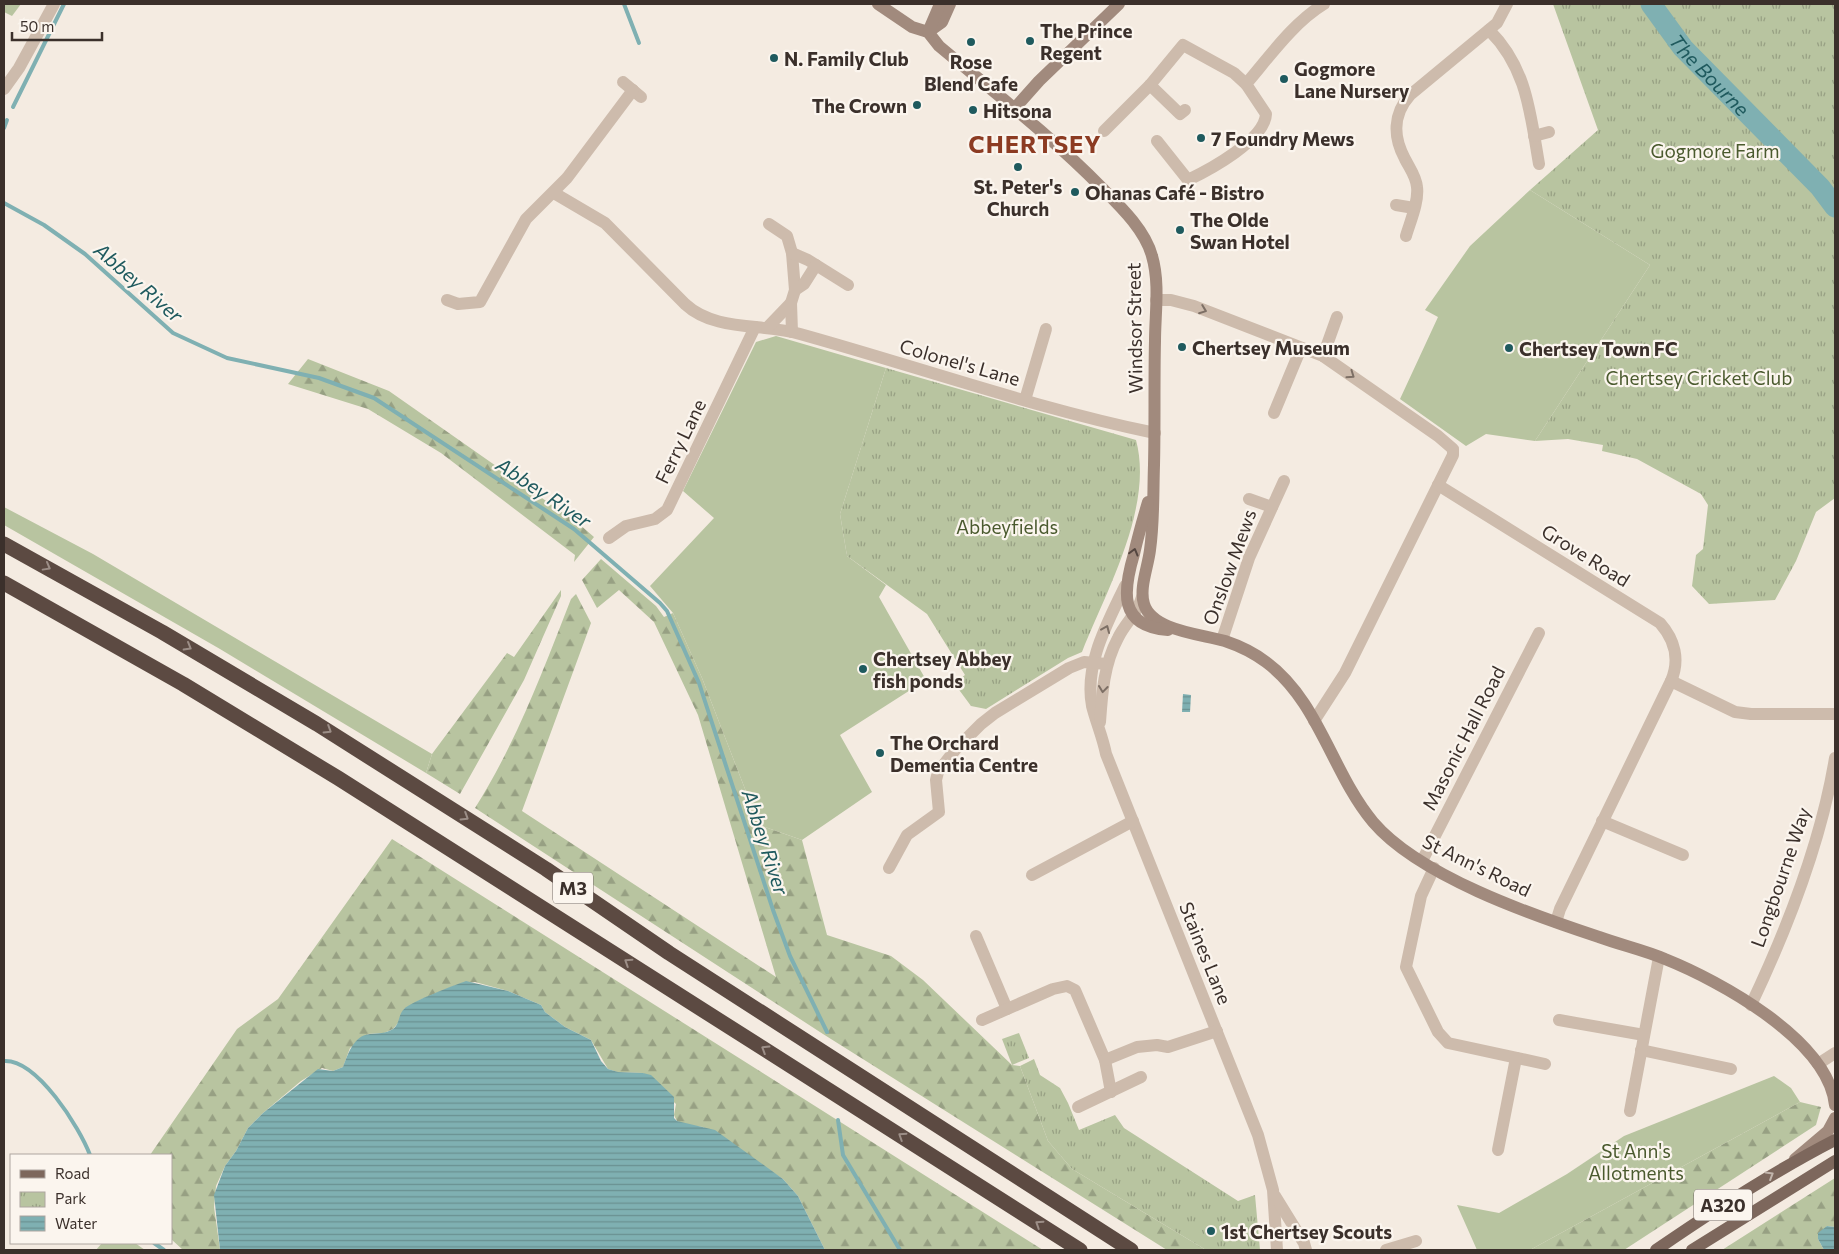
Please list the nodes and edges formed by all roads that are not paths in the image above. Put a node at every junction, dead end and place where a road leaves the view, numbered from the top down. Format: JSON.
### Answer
{"nodes":[{"id":1,"x":54,"y":4,"type":"edge"},
{"id":2,"x":878,"y":4,"type":"edge"},
{"id":3,"x":940,"y":4,"type":"edge"},
{"id":4,"x":950,"y":4,"type":"edge"},
{"id":5,"x":1119,"y":4,"type":"edge"},
{"id":6,"x":1324,"y":4,"type":"edge"},
{"id":7,"x":1507,"y":4,"type":"edge"},
{"id":8,"x":1489,"y":30,"type":"junction"},
{"id":9,"x":928,"y":32,"type":"junction"},
{"id":10,"x":623,"y":82,"type":"dead end"},
{"id":11,"x":1150,"y":84,"type":"junction"},
{"id":12,"x":1246,"y":84,"type":"junction"},
{"id":13,"x":4,"y":89,"type":"edge"},
{"id":14,"x":1014,"y":108,"type":"junction"},
{"id":15,"x":1185,"y":110,"type":"dead end"},
{"id":16,"x":1104,"y":131,"type":"dead end"},
{"id":17,"x":1549,"y":132,"type":"dead end"},
{"id":18,"x":1534,"y":136,"type":"junction"},
{"id":19,"x":1157,"y":141,"type":"dead end"},
{"id":20,"x":1539,"y":164,"type":"dead end"},
{"id":21,"x":554,"y":193,"type":"junction"},
{"id":22,"x":1396,"y":205,"type":"dead end"},
{"id":23,"x":1414,"y":208,"type":"junction"},
{"id":24,"x":769,"y":224,"type":"dead end"},
{"id":25,"x":1406,"y":236,"type":"dead end"},
{"id":26,"x":792,"y":253,"type":"junction"},
{"id":27,"x":816,"y":264,"type":"junction"},
{"id":28,"x":848,"y":285,"type":"dead end"},
{"id":29,"x":795,"y":290,"type":"junction"},
{"id":30,"x":447,"y":300,"type":"dead end"},
{"id":31,"x":1156,"y":300,"type":"junction"},
{"id":32,"x":791,"y":303,"type":"junction"},
{"id":33,"x":1337,"y":317,"type":"dead end"},
{"id":34,"x":761,"y":328,"type":"junction"},
{"id":35,"x":1046,"y":329,"type":"dead end"},
{"id":36,"x":792,"y":332,"type":"junction"},
{"id":37,"x":1301,"y":348,"type":"junction"},
{"id":38,"x":1323,"y":356,"type":"junction"},
{"id":39,"x":1025,"y":400,"type":"junction"},
{"id":40,"x":1274,"y":413,"type":"dead end"},
{"id":41,"x":1154,"y":433,"type":"junction"},
{"id":42,"x":1284,"y":481,"type":"dead end"},
{"id":43,"x":1153,"y":482,"type":"junction"},
{"id":44,"x":1438,"y":485,"type":"junction"},
{"id":45,"x":1250,"y":499,"type":"dead end"},
{"id":46,"x":1272,"y":507,"type":"junction"},
{"id":47,"x":609,"y":538,"type":"dead end"},
{"id":48,"x":4,"y":544,"type":"edge"},
{"id":49,"x":4,"y":583,"type":"edge"},
{"id":50,"x":1125,"y":586,"type":"junction"},
{"id":51,"x":1142,"y":598,"type":"junction"},
{"id":52,"x":1134,"y":615,"type":"junction"},
{"id":53,"x":1181,"y":631,"type":"junction"},
{"id":54,"x":1539,"y":633,"type":"dead end"},
{"id":55,"x":1222,"y":640,"type":"junction"},
{"id":56,"x":1094,"y":662,"type":"junction"},
{"id":57,"x":1107,"y":664,"type":"junction"},
{"id":58,"x":1671,"y":681,"type":"junction"},
{"id":59,"x":1835,"y":714,"type":"edge"},
{"id":60,"x":1314,"y":721,"type":"junction"},
{"id":61,"x":1100,"y":726,"type":"junction"},
{"id":62,"x":1835,"y":758,"type":"edge"},
{"id":63,"x":1133,"y":821,"type":"junction"},
{"id":64,"x":1602,"y":821,"type":"junction"},
{"id":65,"x":1683,"y":855,"type":"dead end"},
{"id":66,"x":1422,"y":861,"type":"junction"},
{"id":67,"x":889,"y":868,"type":"dead end"},
{"id":68,"x":1434,"y":868,"type":"junction"},
{"id":69,"x":1032,"y":875,"type":"dead end"},
{"id":70,"x":1556,"y":922,"type":"junction"},
{"id":71,"x":976,"y":936,"type":"dead end"},
{"id":72,"x":1659,"y":957,"type":"junction"},
{"id":73,"x":1751,"y":1005,"type":"junction"},
{"id":74,"x":1007,"y":1009,"type":"junction"},
{"id":75,"x":982,"y":1020,"type":"dead end"},
{"id":76,"x":1559,"y":1020,"type":"dead end"},
{"id":77,"x":1217,"y":1031,"type":"junction"},
{"id":78,"x":1644,"y":1035,"type":"junction"},
{"id":79,"x":1641,"y":1050,"type":"junction"},
{"id":80,"x":1835,"y":1053,"type":"edge"},
{"id":81,"x":1516,"y":1058,"type":"junction"},
{"id":82,"x":1105,"y":1060,"type":"junction"},
{"id":83,"x":1545,"y":1064,"type":"dead end"},
{"id":84,"x":1818,"y":1064,"type":"junction"},
{"id":85,"x":1731,"y":1069,"type":"dead end"},
{"id":86,"x":1141,"y":1077,"type":"dead end"},
{"id":87,"x":1111,"y":1092,"type":"junction"},
{"id":88,"x":1835,"y":1098,"type":"edge"},
{"id":89,"x":1078,"y":1107,"type":"dead end"},
{"id":90,"x":1630,"y":1110,"type":"dead end"},
{"id":91,"x":1835,"y":1118,"type":"edge"},
{"id":92,"x":1835,"y":1140,"type":"edge"},
{"id":93,"x":1498,"y":1150,"type":"dead end"},
{"id":94,"x":1792,"y":1162,"type":"junction"},
{"id":95,"x":1835,"y":1162,"type":"edge"},
{"id":96,"x":1274,"y":1194,"type":"junction"},
{"id":97,"x":1416,"y":1241,"type":"dead end"},
{"id":98,"x":1080,"y":1250,"type":"edge"},
{"id":99,"x":1132,"y":1250,"type":"edge"},
{"id":100,"x":1277,"y":1250,"type":"edge"},
{"id":101,"x":1306,"y":1250,"type":"edge"},
{"id":102,"x":1386,"y":1250,"type":"edge"},
{"id":103,"x":1656,"y":1250,"type":"edge"},
{"id":104,"x":1692,"y":1250,"type":"edge"}],
"edges":[{"from":1,"to":13,"type":"street"},
{"from":2,"to":9,"type":"main road"},
{"from":3,"to":9,"type":"main road"},
{"from":4,"to":9,"type":"main road"},
{"from":5,"to":14,"type":"main road"},
{"from":6,"to":12,"type":"street"},
{"from":7,"to":8,"type":"street"},
{"from":8,"to":18,"type":"street"},
{"from":8,"to":23,"type":"street"},
{"from":9,"to":14,"type":"main road","name":"Windsor Street"},
{"from":10,"to":21,"type":"street"},
{"from":11,"to":12,"type":"street"},
{"from":11,"to":15,"type":"street"},
{"from":11,"to":16,"type":"street"},
{"from":12,"to":19,"type":"street"},
{"from":14,"to":31,"type":"main road","name":"Windsor Street"},
{"from":17,"to":18,"type":"street"},
{"from":18,"to":20,"type":"street"},
{"from":21,"to":30,"type":"street"},
{"from":21,"to":34,"type":"street","name":"Colonel's Lane"},
{"from":22,"to":23,"type":"street"},
{"from":23,"to":25,"type":"street"},
{"from":24,"to":26,"type":"street"},
{"from":26,"to":27,"type":"street"},
{"from":26,"to":29,"type":"street"},
{"from":27,"to":28,"type":"street"},
{"from":27,"to":29,"type":"street"},
{"from":29,"to":32,"type":"street"},
{"from":31,"to":37,"type":"street","one_way":true},
{"from":31,"to":41,"type":"main road","name":"Windsor Street"},
{"from":32,"to":34,"type":"street","name":"Ferry Lane"},
{"from":32,"to":36,"type":"street"},
{"from":33,"to":38,"type":"street"},
{"from":34,"to":36,"type":"street","name":"Colonel's Lane"},
{"from":34,"to":47,"type":"street","name":"Ferry Lane"},
{"from":35,"to":39,"type":"street"},
{"from":36,"to":39,"type":"street","name":"Colonel's Lane"},
{"from":37,"to":38,"type":"street"},
{"from":37,"to":40,"type":"street"},
{"from":38,"to":44,"type":"street","one_way":true},
{"from":39,"to":41,"type":"street","name":"Colonel's Lane"},
{"from":41,"to":43,"type":"main road","name":"Windsor Street"},
{"from":42,"to":46,"type":"street","name":"Onslow Mews"},
{"from":50,"to":43,"type":"main road","name":"Staines Lane","one_way":true},
{"from":43,"to":51,"type":"main road","name":"Staines Lane"},
{"from":44,"to":58,"type":"street","name":"Grove Road"},
{"from":44,"to":60,"type":"street"},
{"from":45,"to":46,"type":"street","name":"Onslow Mews"},
{"from":46,"to":55,"type":"street","name":"Onslow Mews"},
{"from":48,"to":99,"type":"highway","number":"M3","one_way":true},
{"from":98,"to":49,"type":"highway","number":"M3","one_way":true},
{"from":50,"to":52,"type":"main road","name":"Staines Lane"},
{"from":56,"to":50,"type":"street","name":"Staines Lane","one_way":true},
{"from":51,"to":52,"type":"street","name":"Staines Lane"},
{"from":51,"to":53,"type":"main road","name":"St Ann's Road"},
{"from":52,"to":53,"type":"main road","name":"St Ann's Road"},
{"from":52,"to":57,"type":"street","name":"Staines Lane"},
{"from":53,"to":55,"type":"main road","name":"St Ann's Road"},
{"from":54,"to":66,"type":"street","name":"Masonic Hall Road"},
{"from":55,"to":60,"type":"main road","name":"St Ann's Road"},
{"from":56,"to":57,"type":"street"},
{"from":56,"to":61,"type":"street","name":"Staines Lane"},
{"from":56,"to":67,"type":"street"},
{"from":57,"to":61,"type":"street","name":"Staines Lane","one_way":true},
{"from":58,"to":59,"type":"street"},
{"from":58,"to":64,"type":"street","name":"Grove Road"},
{"from":60,"to":66,"type":"main road","name":"St Ann's Road"},
{"from":61,"to":63,"type":"street","name":"Staines Lane"},
{"from":62,"to":73,"type":"street","name":"Longbourne Way"},
{"from":63,"to":69,"type":"street"},
{"from":63,"to":77,"type":"street","name":"Staines Lane"},
{"from":64,"to":65,"type":"street"},
{"from":64,"to":70,"type":"street","name":"Grove Road"},
{"from":66,"to":68,"type":"main road","name":"St Ann's Road"},
{"from":68,"to":70,"type":"main road","name":"St Ann's Road"},
{"from":68,"to":81,"type":"street"},
{"from":70,"to":72,"type":"main road","name":"St Ann's Road"},
{"from":71,"to":74,"type":"street"},
{"from":72,"to":73,"type":"main road","name":"St Ann's Road"},
{"from":72,"to":78,"type":"street"},
{"from":73,"to":84,"type":"main road","name":"St Ann's Road"},
{"from":74,"to":75,"type":"street"},
{"from":74,"to":82,"type":"street"},
{"from":76,"to":78,"type":"street"},
{"from":77,"to":82,"type":"street"},
{"from":77,"to":96,"type":"street","name":"Staines Lane"},
{"from":78,"to":79,"type":"street"},
{"from":79,"to":85,"type":"street"},
{"from":79,"to":90,"type":"street"},
{"from":80,"to":84,"type":"street"},
{"from":81,"to":83,"type":"street"},
{"from":81,"to":93,"type":"street"},
{"from":82,"to":87,"type":"street"},
{"from":84,"to":88,"type":"main road","name":"St Ann's Road"},
{"from":86,"to":87,"type":"street"},
{"from":87,"to":89,"type":"street"},
{"from":91,"to":94,"type":"main road"},
{"from":92,"to":94,"type":"main road","number":"A320"},
{"from":103,"to":94,"type":"main road","number":"A320","one_way":true},
{"from":95,"to":104,"type":"main road","number":"A320"},
{"from":96,"to":100,"type":"street","name":"Staines Lane"},
{"from":96,"to":101,"type":"street","name":"Staines Lane"},
{"from":97,"to":102,"type":"street"}]}
